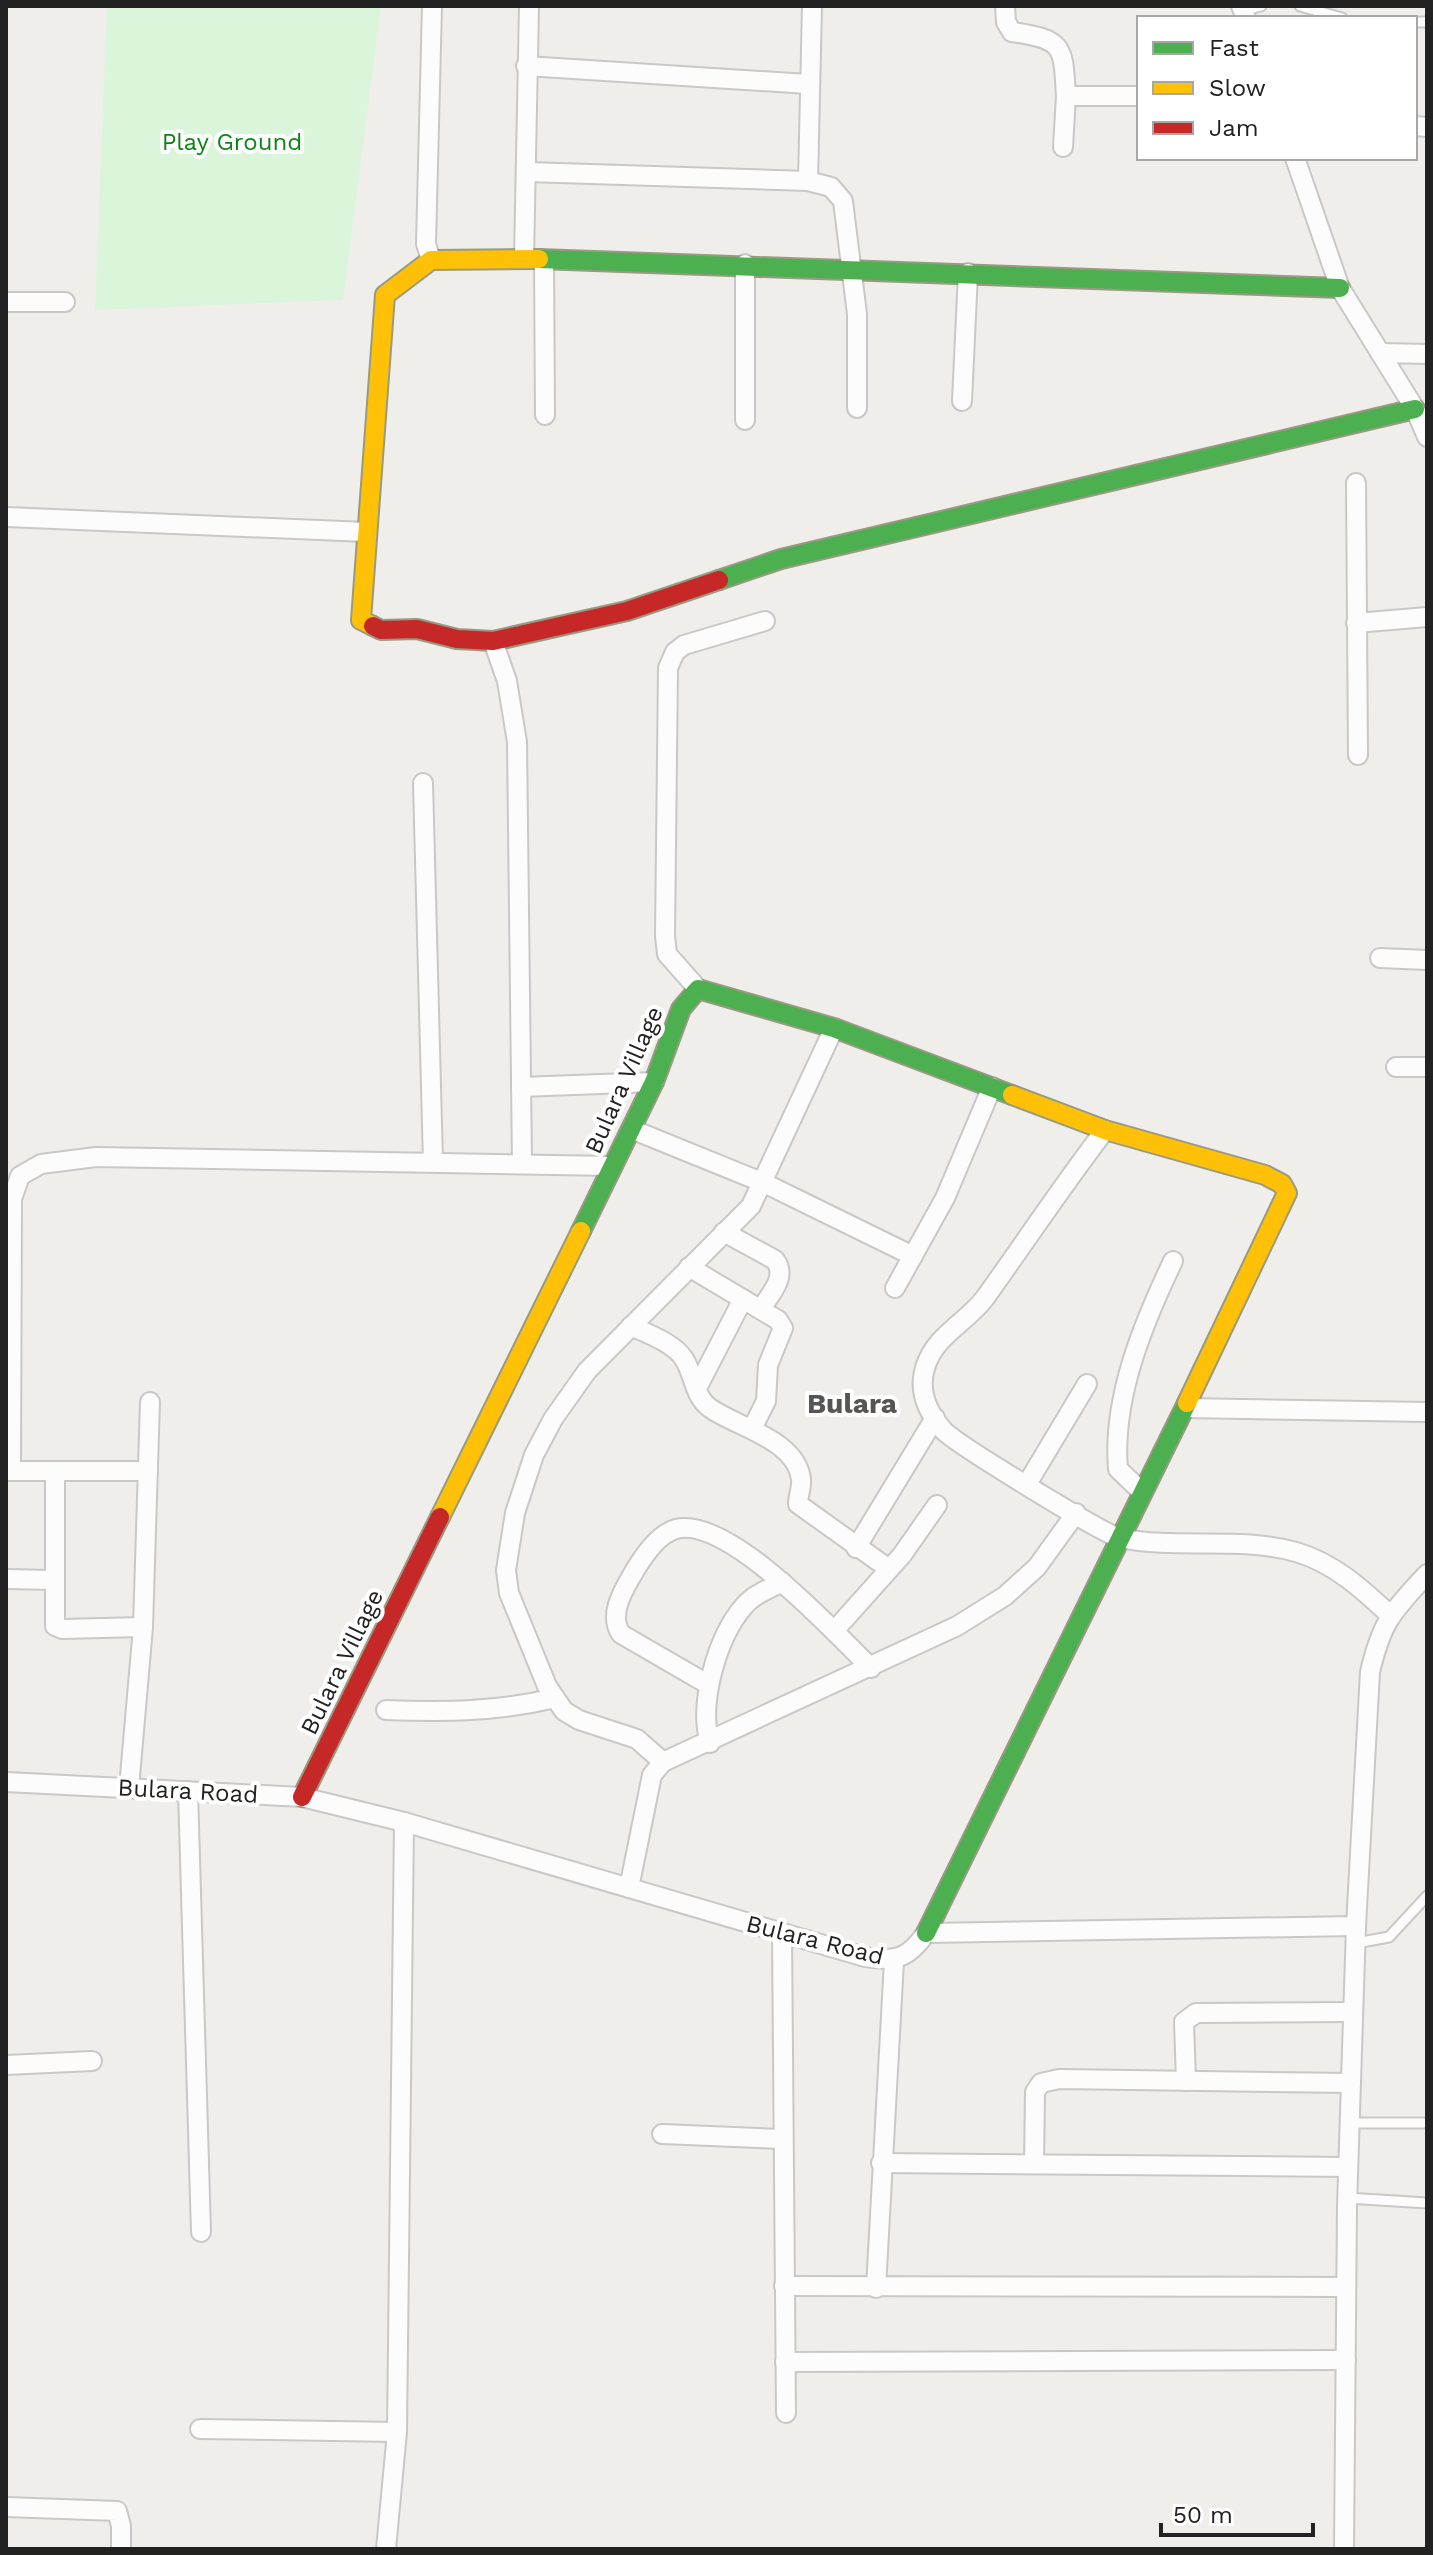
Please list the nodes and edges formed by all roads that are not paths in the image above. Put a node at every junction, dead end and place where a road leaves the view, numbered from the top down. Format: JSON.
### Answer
{"nodes":[{"id":1,"x":432,"y":6,"type":"edge"},
{"id":2,"x":529,"y":6,"type":"edge"},
{"id":3,"x":812,"y":6,"type":"edge"},
{"id":4,"x":1005,"y":6,"type":"edge"},
{"id":5,"x":1300,"y":6,"type":"edge"},
{"id":6,"x":1335,"y":16,"type":"edge"},
{"id":7,"x":526,"y":66,"type":"junction"},
{"id":8,"x":808,"y":84,"type":"junction"},
{"id":9,"x":1066,"y":96,"type":"junction"},
{"id":10,"x":1137,"y":96,"type":"edge"},
{"id":11,"x":1063,"y":147,"type":"dead end"},
{"id":12,"x":1296,"y":160,"type":"edge"},
{"id":13,"x":527,"y":172,"type":"junction"},
{"id":14,"x":808,"y":181,"type":"junction"},
{"id":15,"x":524,"y":259,"type":"junction"},
{"id":16,"x":431,"y":260,"type":"junction"},
{"id":17,"x":544,"y":260,"type":"junction"},
{"id":18,"x":745,"y":264,"type":"junction"},
{"id":19,"x":853,"y":266,"type":"junction"},
{"id":20,"x":968,"y":273,"type":"junction"},
{"id":21,"x":1340,"y":288,"type":"junction"},
{"id":22,"x":6,"y":302,"type":"edge"},
{"id":23,"x":65,"y":302,"type":"dead end"},
{"id":24,"x":1380,"y":353,"type":"junction"},
{"id":25,"x":1427,"y":354,"type":"edge"},
{"id":26,"x":962,"y":401,"type":"dead end"},
{"id":27,"x":857,"y":408,"type":"dead end"},
{"id":28,"x":1415,"y":409,"type":"junction"},
{"id":29,"x":545,"y":415,"type":"dead end"},
{"id":30,"x":745,"y":420,"type":"dead end"},
{"id":31,"x":1427,"y":437,"type":"edge"},
{"id":32,"x":1356,"y":483,"type":"dead end"},
{"id":33,"x":6,"y":517,"type":"edge"},
{"id":34,"x":366,"y":532,"type":"junction"},
{"id":35,"x":1427,"y":617,"type":"edge"},
{"id":36,"x":765,"y":621,"type":"dead end"},
{"id":37,"x":1356,"y":623,"type":"junction"},
{"id":38,"x":493,"y":641,"type":"junction"},
{"id":39,"x":1358,"y":755,"type":"dead end"},
{"id":40,"x":423,"y":783,"type":"dead end"},
{"id":41,"x":1380,"y":958,"type":"dead end"},
{"id":42,"x":1427,"y":960,"type":"edge"},
{"id":43,"x":698,"y":989,"type":"junction"},
{"id":44,"x":834,"y":1028,"type":"junction"},
{"id":45,"x":1396,"y":1067,"type":"dead end"},
{"id":46,"x":1427,"y":1067,"type":"edge"},
{"id":47,"x":654,"y":1082,"type":"junction"},
{"id":48,"x":521,"y":1087,"type":"junction"},
{"id":49,"x":992,"y":1087,"type":"junction"},
{"id":50,"x":631,"y":1129,"type":"junction"},
{"id":51,"x":1105,"y":1130,"type":"junction"},
{"id":52,"x":433,"y":1162,"type":"junction"},
{"id":53,"x":522,"y":1164,"type":"junction"},
{"id":54,"x":612,"y":1166,"type":"junction"},
{"id":55,"x":764,"y":1183,"type":"junction"},
{"id":56,"x":724,"y":1232,"type":"junction"},
{"id":57,"x":913,"y":1256,"type":"junction"},
{"id":58,"x":1173,"y":1261,"type":"dead end"},
{"id":59,"x":689,"y":1267,"type":"junction"},
{"id":60,"x":895,"y":1288,"type":"dead end"},
{"id":61,"x":743,"y":1299,"type":"junction"},
{"id":62,"x":761,"y":1309,"type":"junction"},
{"id":63,"x":631,"y":1326,"type":"junction"},
{"id":64,"x":1087,"y":1384,"type":"dead end"},
{"id":65,"x":697,"y":1388,"type":"junction"},
{"id":66,"x":150,"y":1402,"type":"dead end"},
{"id":67,"x":1185,"y":1408,"type":"junction"},
{"id":68,"x":1427,"y":1412,"type":"edge"},
{"id":69,"x":935,"y":1418,"type":"junction"},
{"id":70,"x":752,"y":1429,"type":"junction"},
{"id":71,"x":9,"y":1471,"type":"edge"},
{"id":72,"x":55,"y":1471,"type":"junction"},
{"id":73,"x":148,"y":1471,"type":"junction"},
{"id":74,"x":1027,"y":1484,"type":"junction"},
{"id":75,"x":1142,"y":1492,"type":"junction"},
{"id":76,"x":937,"y":1505,"type":"dead end"},
{"id":77,"x":1076,"y":1513,"type":"junction"},
{"id":78,"x":1118,"y":1538,"type":"junction"},
{"id":79,"x":856,"y":1548,"type":"junction"},
{"id":80,"x":889,"y":1569,"type":"junction"},
{"id":81,"x":1427,"y":1574,"type":"edge"},
{"id":82,"x":6,"y":1579,"type":"edge"},
{"id":83,"x":53,"y":1580,"type":"junction"},
{"id":84,"x":782,"y":1582,"type":"junction"},
{"id":85,"x":1390,"y":1615,"type":"junction"},
{"id":86,"x":143,"y":1627,"type":"junction"},
{"id":87,"x":834,"y":1631,"type":"junction"},
{"id":88,"x":871,"y":1668,"type":"junction"},
{"id":89,"x":709,"y":1685,"type":"junction"},
{"id":90,"x":555,"y":1698,"type":"junction"},
{"id":91,"x":386,"y":1710,"type":"dead end"},
{"id":92,"x":710,"y":1743,"type":"junction"},
{"id":93,"x":663,"y":1762,"type":"junction"},
{"id":94,"x":6,"y":1782,"type":"edge"},
{"id":95,"x":129,"y":1788,"type":"junction"},
{"id":96,"x":188,"y":1791,"type":"junction"},
{"id":97,"x":302,"y":1797,"type":"junction"},
{"id":98,"x":404,"y":1822,"type":"junction"},
{"id":99,"x":629,"y":1888,"type":"junction"},
{"id":100,"x":1427,"y":1896,"type":"edge"},
{"id":101,"x":782,"y":1933,"type":"junction"},
{"id":102,"x":926,"y":1933,"type":"junction"},
{"id":103,"x":1356,"y":1934,"type":"junction"},
{"id":104,"x":894,"y":1961,"type":"junction"},
{"id":105,"x":1353,"y":2012,"type":"junction"},
{"id":106,"x":92,"y":2061,"type":"dead end"},
{"id":107,"x":6,"y":2065,"type":"edge"},
{"id":108,"x":1186,"y":2081,"type":"junction"},
{"id":109,"x":1351,"y":2083,"type":"junction"},
{"id":110,"x":1349,"y":2123,"type":"junction"},
{"id":111,"x":1427,"y":2123,"type":"edge"},
{"id":112,"x":662,"y":2134,"type":"dead end"},
{"id":113,"x":782,"y":2139,"type":"junction"},
{"id":114,"x":881,"y":2163,"type":"junction"},
{"id":115,"x":1034,"y":2164,"type":"junction"},
{"id":116,"x":1348,"y":2167,"type":"junction"},
{"id":117,"x":1347,"y":2198,"type":"junction"},
{"id":118,"x":1427,"y":2203,"type":"edge"},
{"id":119,"x":201,"y":2232,"type":"dead end"},
{"id":120,"x":784,"y":2286,"type":"junction"},
{"id":121,"x":1346,"y":2287,"type":"junction"},
{"id":122,"x":876,"y":2288,"type":"junction"},
{"id":123,"x":1346,"y":2360,"type":"junction"},
{"id":124,"x":785,"y":2362,"type":"junction"},
{"id":125,"x":786,"y":2413,"type":"dead end"},
{"id":126,"x":200,"y":2429,"type":"dead end"},
{"id":127,"x":397,"y":2432,"type":"junction"},
{"id":128,"x":6,"y":2507,"type":"edge"},
{"id":129,"x":121,"y":2549,"type":"edge"},
{"id":130,"x":386,"y":2549,"type":"edge"},
{"id":131,"x":1344,"y":2549,"type":"edge"}],
"edges":[{"from":1,"to":16,"type":"street"},
{"from":2,"to":7,"type":"street"},
{"from":3,"to":8,"type":"street"},
{"from":4,"to":9,"type":"street"},
{"from":5,"to":6,"type":"lane"},
{"from":7,"to":8,"type":"street"},
{"from":7,"to":13,"type":"street"},
{"from":8,"to":14,"type":"street"},
{"from":9,"to":10,"type":"street"},
{"from":9,"to":11,"type":"street"},
{"from":12,"to":21,"type":"street"},
{"from":13,"to":14,"type":"street"},
{"from":13,"to":15,"type":"street"},
{"from":14,"to":19,"type":"street"},
{"from":15,"to":16,"type":"street"},
{"from":15,"to":17,"type":"street"},
{"from":16,"to":34,"type":"street"},
{"from":17,"to":18,"type":"street"},
{"from":17,"to":29,"type":"street"},
{"from":18,"to":19,"type":"street"},
{"from":18,"to":30,"type":"street"},
{"from":19,"to":20,"type":"street"},
{"from":19,"to":27,"type":"street"},
{"from":20,"to":21,"type":"street"},
{"from":20,"to":26,"type":"street"},
{"from":21,"to":24,"type":"street"},
{"from":22,"to":23,"type":"street"},
{"from":24,"to":25,"type":"street"},
{"from":24,"to":28,"type":"street"},
{"from":28,"to":31,"type":"street"},
{"from":28,"to":38,"type":"street"},
{"from":32,"to":37,"type":"street"},
{"from":33,"to":34,"type":"street"},
{"from":34,"to":38,"type":"street"},
{"from":35,"to":37,"type":"street"},
{"from":36,"to":43,"type":"street"},
{"from":37,"to":39,"type":"street"},
{"from":38,"to":48,"type":"street"},
{"from":40,"to":52,"type":"street"},
{"from":41,"to":42,"type":"street"},
{"from":43,"to":44,"type":"street"},
{"from":43,"to":47,"type":"street","name":"Bulara Village"},
{"from":44,"to":49,"type":"street"},
{"from":44,"to":55,"type":"street"},
{"from":45,"to":46,"type":"street"},
{"from":47,"to":48,"type":"street"},
{"from":47,"to":50,"type":"street","name":"Bulara Village"},
{"from":48,"to":53,"type":"street"},
{"from":49,"to":51,"type":"street"},
{"from":49,"to":57,"type":"street"},
{"from":50,"to":54,"type":"street","name":"Bulara Village"},
{"from":50,"to":55,"type":"street"},
{"from":51,"to":67,"type":"street"},
{"from":51,"to":69,"type":"street"},
{"from":52,"to":53,"type":"street"},
{"from":52,"to":71,"type":"street"},
{"from":53,"to":54,"type":"street"},
{"from":54,"to":97,"type":"street","name":"Bulara Village"},
{"from":55,"to":56,"type":"street"},
{"from":55,"to":57,"type":"street"},
{"from":56,"to":59,"type":"street"},
{"from":56,"to":62,"type":"street"},
{"from":57,"to":60,"type":"street"},
{"from":58,"to":75,"type":"street"},
{"from":59,"to":61,"type":"street"},
{"from":59,"to":63,"type":"street"},
{"from":61,"to":62,"type":"street"},
{"from":61,"to":65,"type":"street"},
{"from":62,"to":70,"type":"street"},
{"from":63,"to":65,"type":"street"},
{"from":63,"to":90,"type":"street"},
{"from":64,"to":74,"type":"street"},
{"from":65,"to":70,"type":"street"},
{"from":66,"to":73,"type":"street"},
{"from":67,"to":68,"type":"street"},
{"from":67,"to":75,"type":"street"},
{"from":69,"to":74,"type":"street"},
{"from":69,"to":79,"type":"street"},
{"from":70,"to":79,"type":"street"},
{"from":71,"to":72,"type":"street"},
{"from":72,"to":73,"type":"street"},
{"from":72,"to":83,"type":"street"},
{"from":73,"to":86,"type":"street"},
{"from":74,"to":77,"type":"street"},
{"from":75,"to":78,"type":"street"},
{"from":76,"to":80,"type":"street"},
{"from":77,"to":78,"type":"street"},
{"from":77,"to":88,"type":"street"},
{"from":78,"to":85,"type":"street"},
{"from":78,"to":102,"type":"street"},
{"from":79,"to":80,"type":"street"},
{"from":80,"to":87,"type":"street"},
{"from":81,"to":85,"type":"street"},
{"from":82,"to":83,"type":"street"},
{"from":83,"to":86,"type":"street"},
{"from":84,"to":87,"type":"street"},
{"from":84,"to":89,"type":"street"},
{"from":84,"to":89,"type":"street"},
{"from":85,"to":103,"type":"street"},
{"from":86,"to":95,"type":"street"},
{"from":87,"to":88,"type":"street"},
{"from":88,"to":92,"type":"street"},
{"from":89,"to":92,"type":"street"},
{"from":90,"to":91,"type":"street"},
{"from":90,"to":93,"type":"street"},
{"from":92,"to":93,"type":"street"},
{"from":93,"to":99,"type":"street"},
{"from":94,"to":95,"type":"street","name":"Bulara Road"},
{"from":95,"to":96,"type":"street","name":"Bulara Road"},
{"from":96,"to":97,"type":"street","name":"Bulara Road"},
{"from":96,"to":119,"type":"street"},
{"from":97,"to":98,"type":"street","name":"Bulara Road"},
{"from":98,"to":99,"type":"street","name":"Bulara Road"},
{"from":98,"to":127,"type":"street"},
{"from":99,"to":101,"type":"street","name":"Bulara Road"},
{"from":100,"to":103,"type":"lane"},
{"from":101,"to":104,"type":"street","name":"Bulara Road"},
{"from":101,"to":113,"type":"street"},
{"from":102,"to":103,"type":"street"},
{"from":102,"to":104,"type":"street","name":"Bulara Road"},
{"from":103,"to":105,"type":"street"},
{"from":104,"to":114,"type":"street"},
{"from":105,"to":108,"type":"street"},
{"from":105,"to":109,"type":"street"},
{"from":106,"to":107,"type":"street"},
{"from":108,"to":109,"type":"street"},
{"from":108,"to":115,"type":"street"},
{"from":109,"to":110,"type":"street"},
{"from":110,"to":111,"type":"lane"},
{"from":110,"to":116,"type":"street"},
{"from":112,"to":113,"type":"street"},
{"from":113,"to":120,"type":"street"},
{"from":114,"to":115,"type":"street"},
{"from":114,"to":122,"type":"street"},
{"from":115,"to":116,"type":"street"},
{"from":116,"to":117,"type":"street"},
{"from":117,"to":118,"type":"lane"},
{"from":117,"to":121,"type":"street"},
{"from":120,"to":122,"type":"street"},
{"from":120,"to":124,"type":"street"},
{"from":121,"to":122,"type":"street"},
{"from":121,"to":123,"type":"street"},
{"from":123,"to":124,"type":"street"},
{"from":123,"to":131,"type":"street"},
{"from":124,"to":125,"type":"street"},
{"from":126,"to":127,"type":"street"},
{"from":127,"to":130,"type":"street"},
{"from":128,"to":129,"type":"street"}]}
